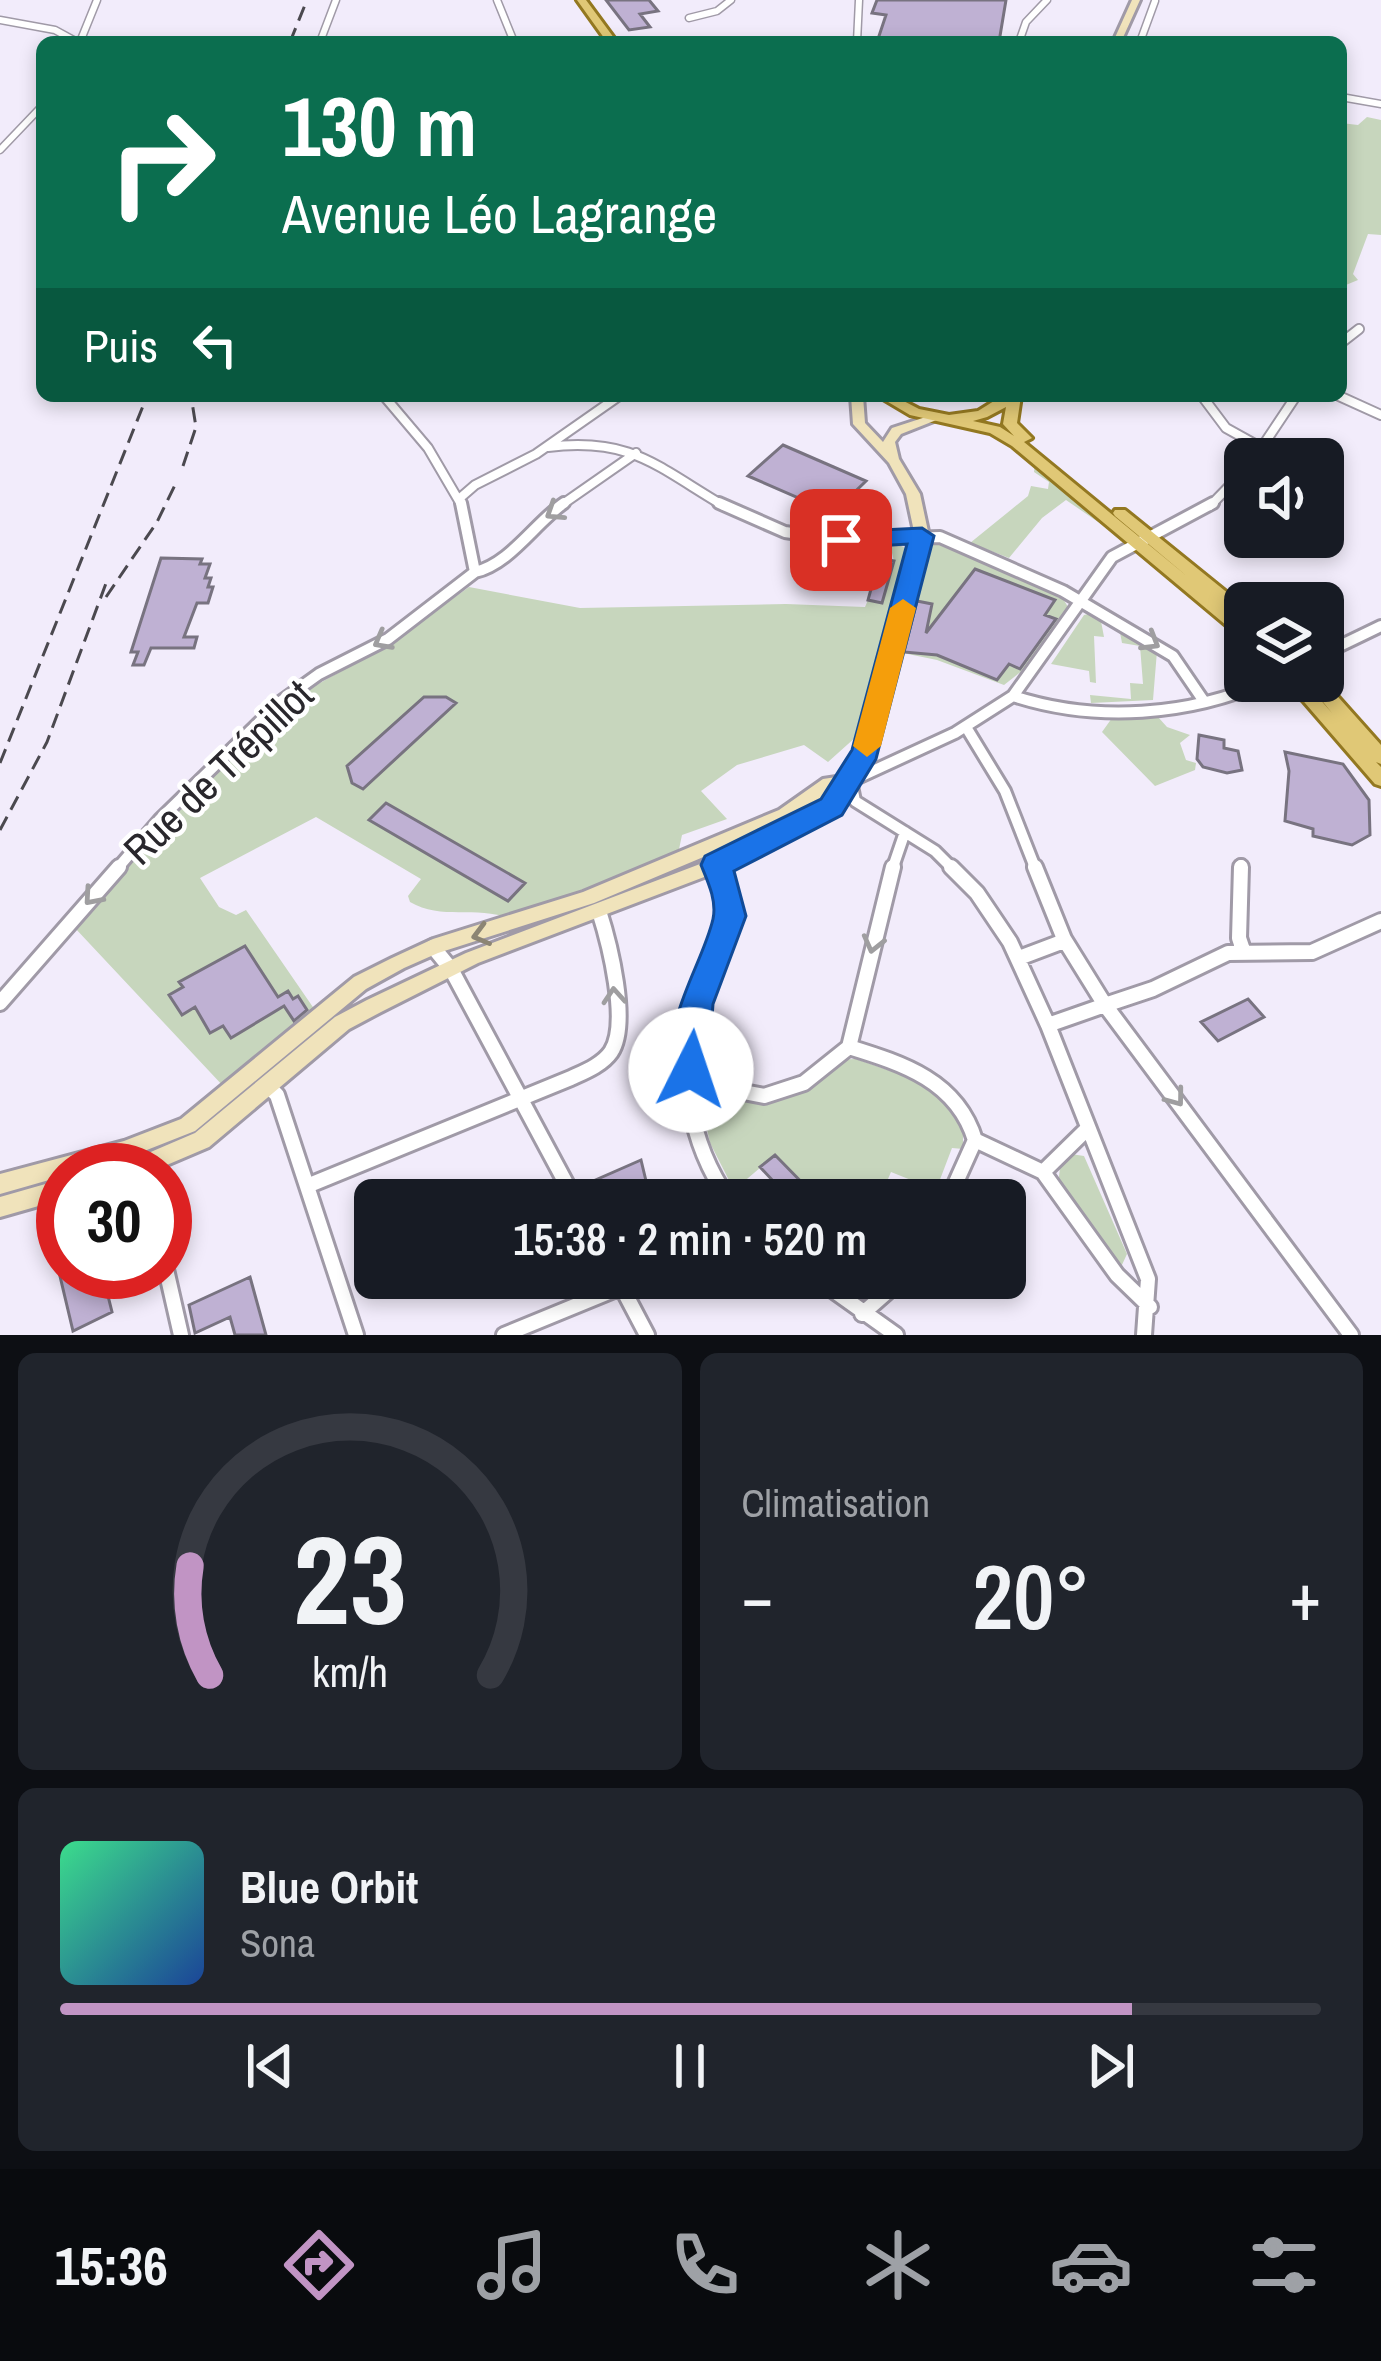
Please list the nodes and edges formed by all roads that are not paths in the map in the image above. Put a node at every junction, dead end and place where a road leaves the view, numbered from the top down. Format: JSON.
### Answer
{"nodes":[{"id":1,"x":97,"y":0,"type":"edge"},
{"id":2,"x":336,"y":0,"type":"edge"},
{"id":3,"x":497,"y":0,"type":"edge"},
{"id":4,"x":586,"y":0,"type":"edge"},
{"id":5,"x":731,"y":0,"type":"edge"},
{"id":6,"x":859,"y":0,"type":"edge"},
{"id":7,"x":1047,"y":0,"type":"edge"},
{"id":8,"x":1126,"y":0,"type":"edge"},
{"id":9,"x":1136,"y":0,"type":"edge"},
{"id":10,"x":1154,"y":0,"type":"edge"},
{"id":11,"x":1130,"y":15,"type":"junction"},
{"id":12,"x":689,"y":18,"type":"dead end"},
{"id":13,"x":0,"y":20,"type":"edge"},
{"id":14,"x":66,"y":36,"type":"edge"},
{"id":15,"x":81,"y":36,"type":"edge"},
{"id":16,"x":322,"y":36,"type":"edge"},
{"id":17,"x":512,"y":36,"type":"edge"},
{"id":18,"x":612,"y":36,"type":"edge"},
{"id":19,"x":857,"y":36,"type":"edge"},
{"id":20,"x":1021,"y":36,"type":"edge"},
{"id":21,"x":1121,"y":36,"type":"edge"},
{"id":22,"x":1143,"y":36,"type":"edge"},
{"id":23,"x":1347,"y":99,"type":"edge"},
{"id":24,"x":1381,"y":104,"type":"edge"},
{"id":25,"x":36,"y":112,"type":"edge"},
{"id":26,"x":0,"y":150,"type":"edge"},
{"id":27,"x":1359,"y":329,"type":"dead end"},
{"id":28,"x":1347,"y":339,"type":"edge"},
{"id":29,"x":1347,"y":400,"type":"edge"},
{"id":30,"x":388,"y":402,"type":"edge"},
{"id":31,"x":611,"y":402,"type":"edge"},
{"id":32,"x":857,"y":402,"type":"edge"},
{"id":33,"x":894,"y":402,"type":"edge"},
{"id":34,"x":1003,"y":402,"type":"edge"},
{"id":35,"x":1011,"y":402,"type":"edge"},
{"id":36,"x":1205,"y":402,"type":"edge"},
{"id":37,"x":1293,"y":402,"type":"edge"},
{"id":38,"x":1381,"y":415,"type":"edge"},
{"id":39,"x":942,"y":418,"type":"junction"},
{"id":40,"x":1240,"y":438,"type":"edge"},
{"id":41,"x":1269,"y":438,"type":"edge"},
{"id":42,"x":548,"y":447,"type":"junction"},
{"id":43,"x":636,"y":453,"type":"junction"},
{"id":44,"x":894,"y":460,"type":"junction"},
{"id":45,"x":1224,"y":492,"type":"edge"},
{"id":46,"x":460,"y":497,"type":"junction"},
{"id":47,"x":922,"y":536,"type":"junction"},
{"id":48,"x":1142,"y":539,"type":"junction"},
{"id":49,"x":476,"y":572,"type":"junction"},
{"id":50,"x":1224,"y":600,"type":"edge"},
{"id":51,"x":1081,"y":601,"type":"junction"},
{"id":52,"x":1224,"y":613,"type":"edge"},
{"id":53,"x":1381,"y":626,"type":"edge"},
{"id":54,"x":1344,"y":644,"type":"edge"},
{"id":55,"x":1224,"y":694,"type":"edge"},
{"id":56,"x":1013,"y":696,"type":"junction"},
{"id":57,"x":1203,"y":700,"type":"junction"},
{"id":58,"x":1322,"y":702,"type":"edge"},
{"id":59,"x":1325,"y":702,"type":"edge"},
{"id":60,"x":966,"y":727,"type":"junction"},
{"id":61,"x":1381,"y":757,"type":"edge"},
{"id":62,"x":1381,"y":779,"type":"edge"},
{"id":63,"x":851,"y":781,"type":"junction"},
{"id":64,"x":905,"y":832,"type":"junction"},
{"id":65,"x":711,"y":857,"type":"junction"},
{"id":66,"x":1241,"y":866,"type":"dead end"},
{"id":67,"x":599,"y":911,"type":"junction"},
{"id":68,"x":1381,"y":921,"type":"edge"},
{"id":69,"x":1064,"y":941,"type":"junction"},
{"id":70,"x":433,"y":947,"type":"junction"},
{"id":71,"x":1243,"y":950,"type":"junction"},
{"id":72,"x":1018,"y":958,"type":"junction"},
{"id":73,"x":451,"y":969,"type":"junction"},
{"id":74,"x":0,"y":1003,"type":"edge"},
{"id":75,"x":1105,"y":1005,"type":"junction"},
{"id":76,"x":1048,"y":1025,"type":"junction"},
{"id":77,"x":849,"y":1047,"type":"junction"},
{"id":78,"x":691,"y":1070,"type":"junction"},
{"id":79,"x":269,"y":1087,"type":"junction"},
{"id":80,"x":521,"y":1098,"type":"junction"},
{"id":81,"x":1088,"y":1128,"type":"junction"},
{"id":82,"x":975,"y":1140,"type":"junction"},
{"id":83,"x":192,"y":1145,"type":"edge"},
{"id":84,"x":1043,"y":1172,"type":"junction"},
{"id":85,"x":564,"y":1179,"type":"edge"},
{"id":86,"x":718,"y":1179,"type":"edge"},
{"id":87,"x":957,"y":1179,"type":"edge"},
{"id":88,"x":0,"y":1184,"type":"edge"},
{"id":89,"x":307,"y":1186,"type":"junction"},
{"id":90,"x":36,"y":1197,"type":"edge"},
{"id":91,"x":0,"y":1207,"type":"edge"},
{"id":92,"x":173,"y":1299,"type":"edge"},
{"id":93,"x":582,"y":1299,"type":"edge"},
{"id":94,"x":628,"y":1299,"type":"edge"},
{"id":95,"x":843,"y":1299,"type":"edge"},
{"id":96,"x":879,"y":1299,"type":"edge"},
{"id":97,"x":1150,"y":1307,"type":"junction"},
{"id":98,"x":862,"y":1314,"type":"junction"},
{"id":99,"x":181,"y":1335,"type":"edge"},
{"id":100,"x":356,"y":1335,"type":"edge"},
{"id":101,"x":505,"y":1335,"type":"edge"},
{"id":102,"x":647,"y":1335,"type":"edge"},
{"id":103,"x":896,"y":1335,"type":"edge"},
{"id":104,"x":1144,"y":1335,"type":"edge"},
{"id":105,"x":1352,"y":1335,"type":"edge"}],
"edges":[{"from":1,"to":15,"type":"street"},
{"from":2,"to":16,"type":"street"},
{"from":3,"to":17,"type":"street"},
{"from":4,"to":18,"type":"main road"},
{"from":5,"to":12,"type":"street"},
{"from":6,"to":19,"type":"street"},
{"from":7,"to":20,"type":"street"},
{"from":8,"to":11,"type":"main road"},
{"from":9,"to":11,"type":"main road"},
{"from":10,"to":22,"type":"street"},
{"from":11,"to":21,"type":"main road"},
{"from":13,"to":14,"type":"street"},
{"from":23,"to":24,"type":"street"},
{"from":25,"to":26,"type":"street"},
{"from":27,"to":28,"type":"street"},
{"from":29,"to":38,"type":"street"},
{"from":30,"to":46,"type":"street"},
{"from":31,"to":42,"type":"street"},
{"from":32,"to":44,"type":"main road"},
{"from":33,"to":39,"type":"main road"},
{"from":34,"to":39,"type":"main road"},
{"from":35,"to":48,"type":"main road"},
{"from":36,"to":40,"type":"street"},
{"from":37,"to":41,"type":"street"},
{"from":39,"to":44,"type":"main road"},
{"from":39,"to":48,"type":"main road"},
{"from":42,"to":43,"type":"street"},
{"from":42,"to":46,"type":"street"},
{"from":43,"to":47,"type":"street"},
{"from":43,"to":49,"type":"street","name":"Rue de Trépillot","one_way":true},
{"from":44,"to":47,"type":"main road"},
{"from":45,"to":48,"type":"street"},
{"from":46,"to":49,"type":"street"},
{"from":47,"to":51,"type":"street"},
{"from":47,"to":63,"type":"main road"},
{"from":48,"to":50,"type":"main road"},
{"from":48,"to":51,"type":"street"},
{"from":48,"to":52,"type":"main road"},
{"from":49,"to":74,"type":"street","name":"Rue de Trépillot","one_way":true},
{"from":51,"to":56,"type":"street"},
{"from":51,"to":57,"type":"street","one_way":true},
{"from":53,"to":54,"type":"street"},
{"from":55,"to":57,"type":"street"},
{"from":56,"to":57,"type":"street"},
{"from":56,"to":60,"type":"street"},
{"from":58,"to":62,"type":"main road"},
{"from":59,"to":61,"type":"main road"},
{"from":60,"to":63,"type":"street"},
{"from":60,"to":69,"type":"street"},
{"from":63,"to":64,"type":"street"},
{"from":63,"to":65,"type":"main road"},
{"from":64,"to":72,"type":"street"},
{"from":64,"to":77,"type":"street","one_way":true},
{"from":65,"to":67,"type":"main road"},
{"from":65,"to":70,"type":"main road","one_way":true},
{"from":65,"to":78,"type":"street"},
{"from":66,"to":71,"type":"street"},
{"from":67,"to":73,"type":"main road"},
{"from":80,"to":67,"type":"street","one_way":true},
{"from":68,"to":71,"type":"street"},
{"from":69,"to":72,"type":"street"},
{"from":69,"to":75,"type":"street"},
{"from":70,"to":73,"type":"street"},
{"from":70,"to":88,"type":"main road"},
{"from":71,"to":75,"type":"street"},
{"from":72,"to":76,"type":"street"},
{"from":73,"to":79,"type":"main road"},
{"from":73,"to":80,"type":"street"},
{"from":75,"to":76,"type":"street"},
{"from":75,"to":105,"type":"street","one_way":true},
{"from":76,"to":81,"type":"street"},
{"from":77,"to":78,"type":"street"},
{"from":77,"to":82,"type":"street"},
{"from":78,"to":86,"type":"street"},
{"from":79,"to":83,"type":"main road"},
{"from":79,"to":89,"type":"street"},
{"from":80,"to":85,"type":"street"},
{"from":80,"to":89,"type":"street"},
{"from":81,"to":84,"type":"street"},
{"from":81,"to":97,"type":"street"},
{"from":82,"to":84,"type":"street"},
{"from":82,"to":87,"type":"street"},
{"from":84,"to":97,"type":"street"},
{"from":89,"to":100,"type":"street"},
{"from":90,"to":91,"type":"main road"},
{"from":92,"to":99,"type":"street"},
{"from":93,"to":101,"type":"street"},
{"from":94,"to":102,"type":"street"},
{"from":95,"to":98,"type":"street"},
{"from":96,"to":98,"type":"street"},
{"from":97,"to":104,"type":"street"},
{"from":98,"to":103,"type":"street"}]}
